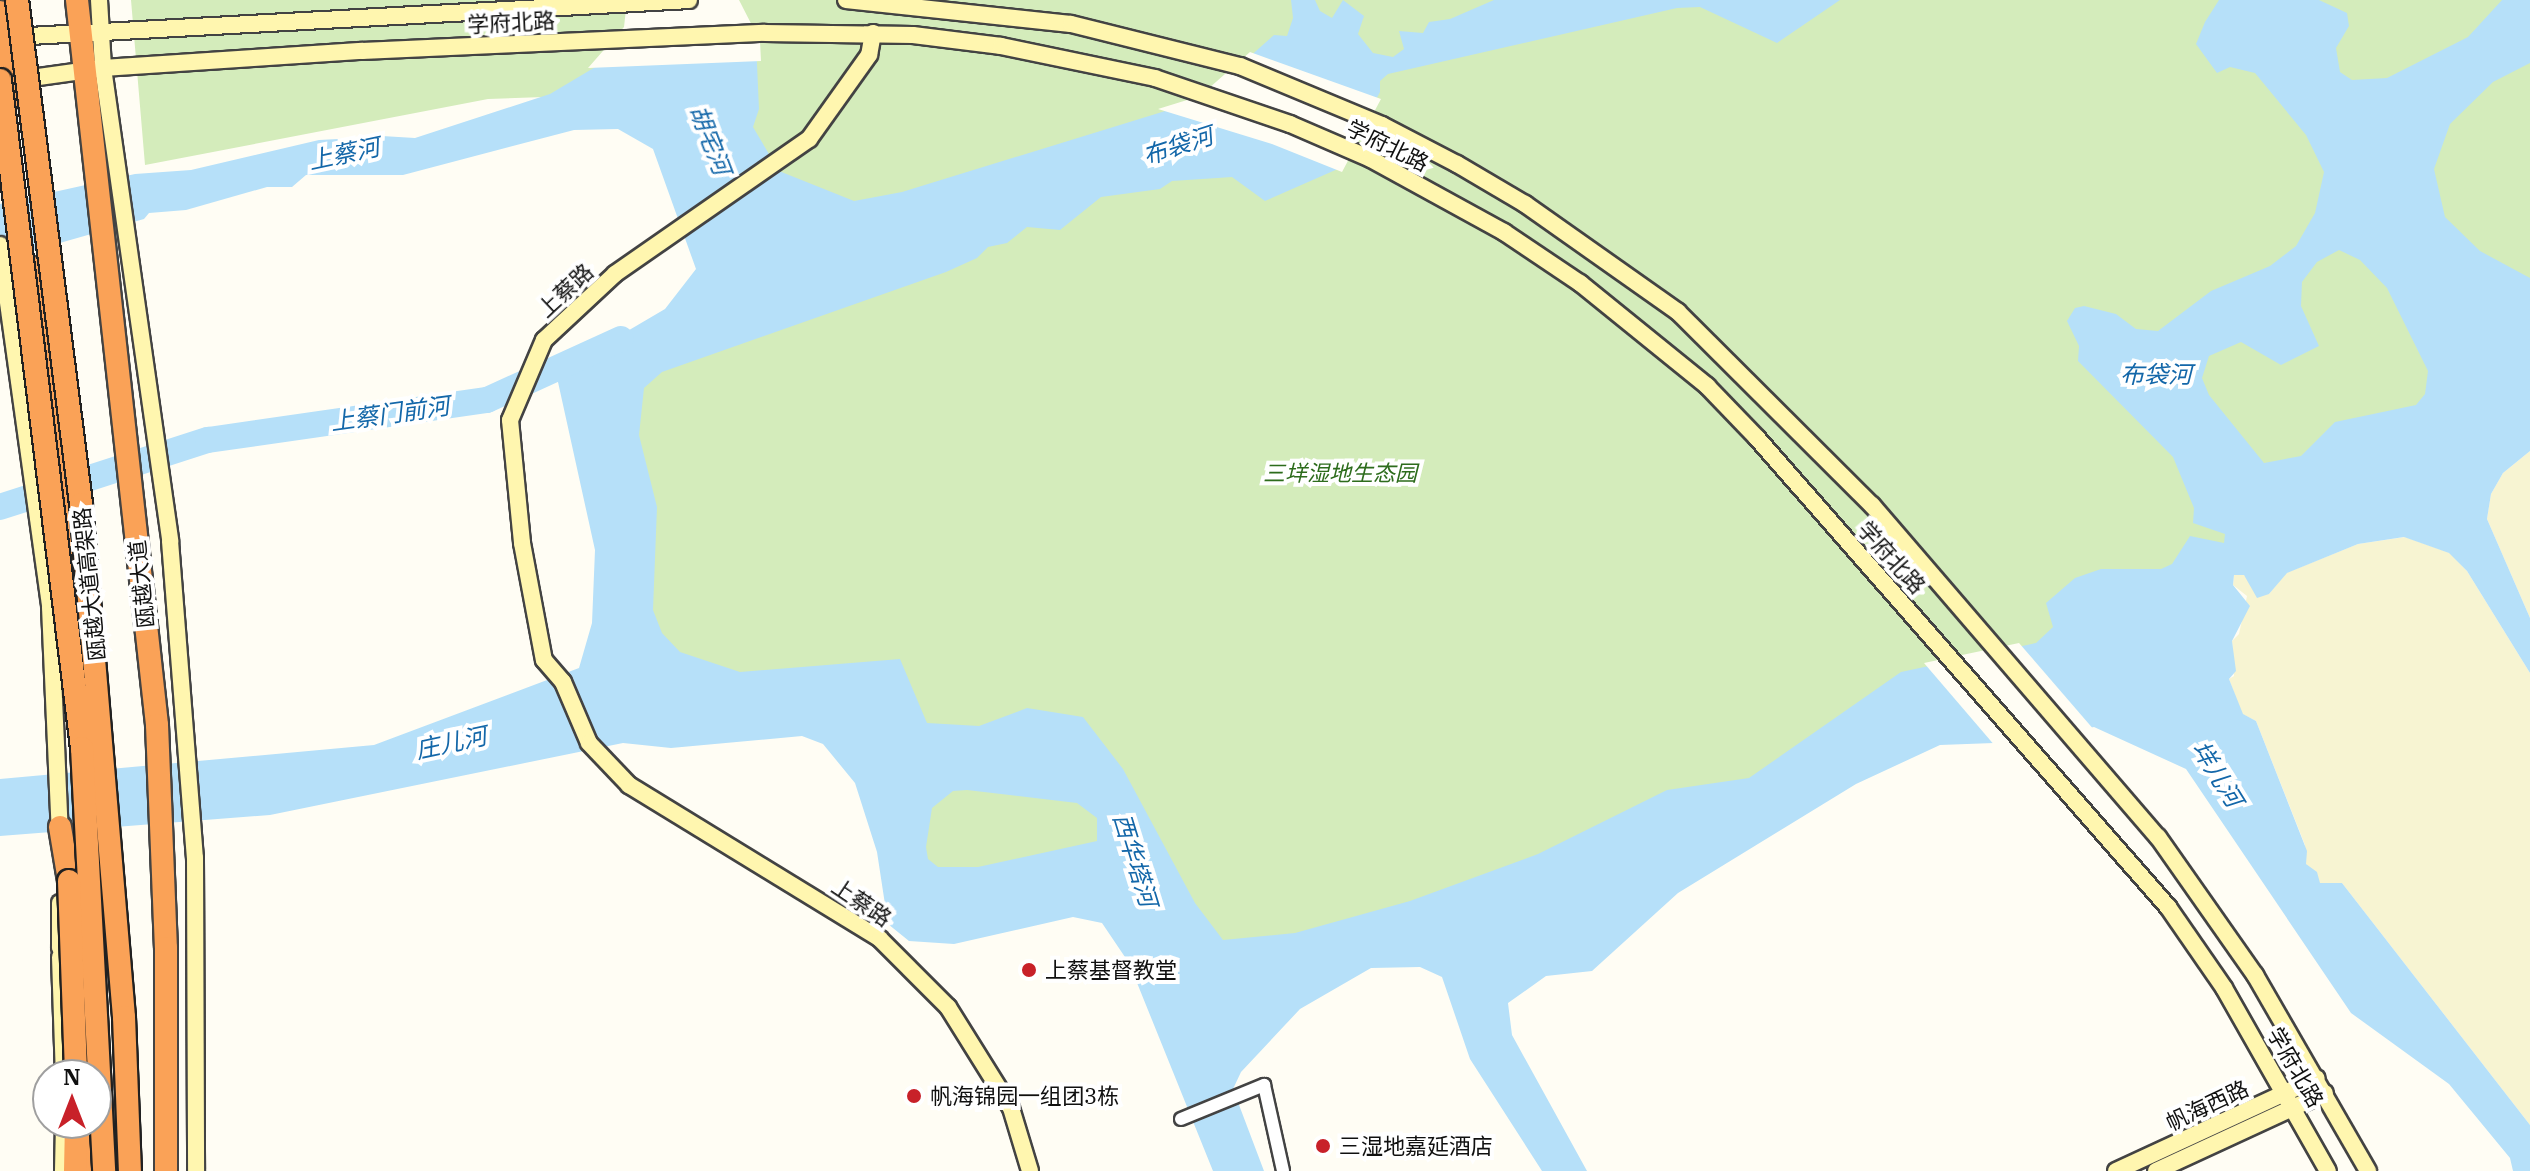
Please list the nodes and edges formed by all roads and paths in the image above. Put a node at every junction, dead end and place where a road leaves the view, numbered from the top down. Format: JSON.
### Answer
{"nodes":[{"id":1,"x":17,"y":0,"type":"edge"},
{"id":2,"x":77,"y":0,"type":"edge"},
{"id":3,"x":99,"y":0,"type":"edge"},
{"id":4,"x":689,"y":0,"type":"edge"},
{"id":5,"x":846,"y":0,"type":"edge"},
{"id":6,"x":0,"y":12,"type":"edge"},
{"id":7,"x":91,"y":30,"type":"junction"},
{"id":8,"x":873,"y":33,"type":"junction"},
{"id":9,"x":1,"y":38,"type":"edge"},
{"id":10,"x":94,"y":69,"type":"junction"},
{"id":11,"x":2,"y":81,"type":"edge"},
{"id":12,"x":0,"y":245,"type":"edge"},
{"id":13,"x":60,"y":827,"type":"junction"},
{"id":14,"x":60,"y":947,"type":"junction"},
{"id":15,"x":87,"y":1017,"type":"junction"},
{"id":16,"x":64,"y":1059,"type":"edge"},
{"id":17,"x":75,"y":1059,"type":"edge"},
{"id":18,"x":89,"y":1059,"type":"edge"},
{"id":19,"x":2321,"y":1085,"type":"junction"},
{"id":20,"x":2290,"y":1100,"type":"junction"},
{"id":21,"x":1181,"y":1119,"type":"dead end"},
{"id":22,"x":64,"y":1139,"type":"edge"},
{"id":23,"x":76,"y":1139,"type":"edge"},
{"id":24,"x":92,"y":1139,"type":"edge"},
{"id":25,"x":63,"y":1171,"type":"edge"},
{"id":26,"x":75,"y":1171,"type":"edge"},
{"id":27,"x":92,"y":1171,"type":"edge"},
{"id":28,"x":104,"y":1171,"type":"edge"},
{"id":29,"x":130,"y":1171,"type":"edge"},
{"id":30,"x":166,"y":1171,"type":"edge"},
{"id":31,"x":196,"y":1171,"type":"edge"},
{"id":32,"x":1030,"y":1171,"type":"edge"},
{"id":33,"x":1283,"y":1171,"type":"edge"},
{"id":34,"x":2116,"y":1171,"type":"edge"},
{"id":35,"x":2156,"y":1171,"type":"edge"},
{"id":36,"x":2328,"y":1171,"type":"edge"},
{"id":37,"x":2368,"y":1171,"type":"edge"}],
"edges":[{"from":1,"to":29,"type":"highway","name":"瓯越大道高架路","bridge":true},
{"from":2,"to":7,"type":"highway","name":"瓯越大道"},
{"from":3,"to":7,"type":"main road"},
{"from":4,"to":7,"type":"main road","name":"学府北路"},
{"from":5,"to":19,"type":"main road","name":"学府北路"},
{"from":6,"to":9,"type":"highway"},
{"from":7,"to":9,"type":"main road","name":"学府北路"},
{"from":7,"to":10,"type":"highway","name":"瓯越大道"},
{"from":8,"to":10,"type":"main road","name":"学府北路"},
{"from":8,"to":20,"type":"main road","name":"学府北路"},
{"from":8,"to":32,"type":"main road","name":"上蔡路"},
{"from":9,"to":11,"type":"highway"},
{"from":10,"to":11,"type":"main road","name":"学府北路"},
{"from":10,"to":30,"type":"highway","name":"瓯越大道"},
{"from":10,"to":31,"type":"main road"},
{"from":11,"to":15,"type":"highway","bridge":true},
{"from":11,"to":28,"type":"highway","name":"瓯越大道高架路","bridge":true},
{"from":12,"to":13,"type":"main road"},
{"from":13,"to":14,"type":"main road"},
{"from":13,"to":17,"type":"highway","bridge":true},
{"from":14,"to":15,"type":"main road"},
{"from":14,"to":16,"type":"main road"},
{"from":15,"to":18,"type":"highway"},
{"from":19,"to":20,"type":"main road","name":"帆海西路"},
{"from":19,"to":37,"type":"main road","name":"学府北路"},
{"from":20,"to":34,"type":"main road","name":"帆海西路"},
{"from":20,"to":35,"type":"main road","name":"帆海西路"},
{"from":20,"to":36,"type":"main road","name":"学府北路"},
{"from":21,"to":33,"type":"street"},
{"from":22,"to":25,"type":"main road"},
{"from":23,"to":26,"type":"highway"},
{"from":24,"to":27,"type":"highway"}]}
